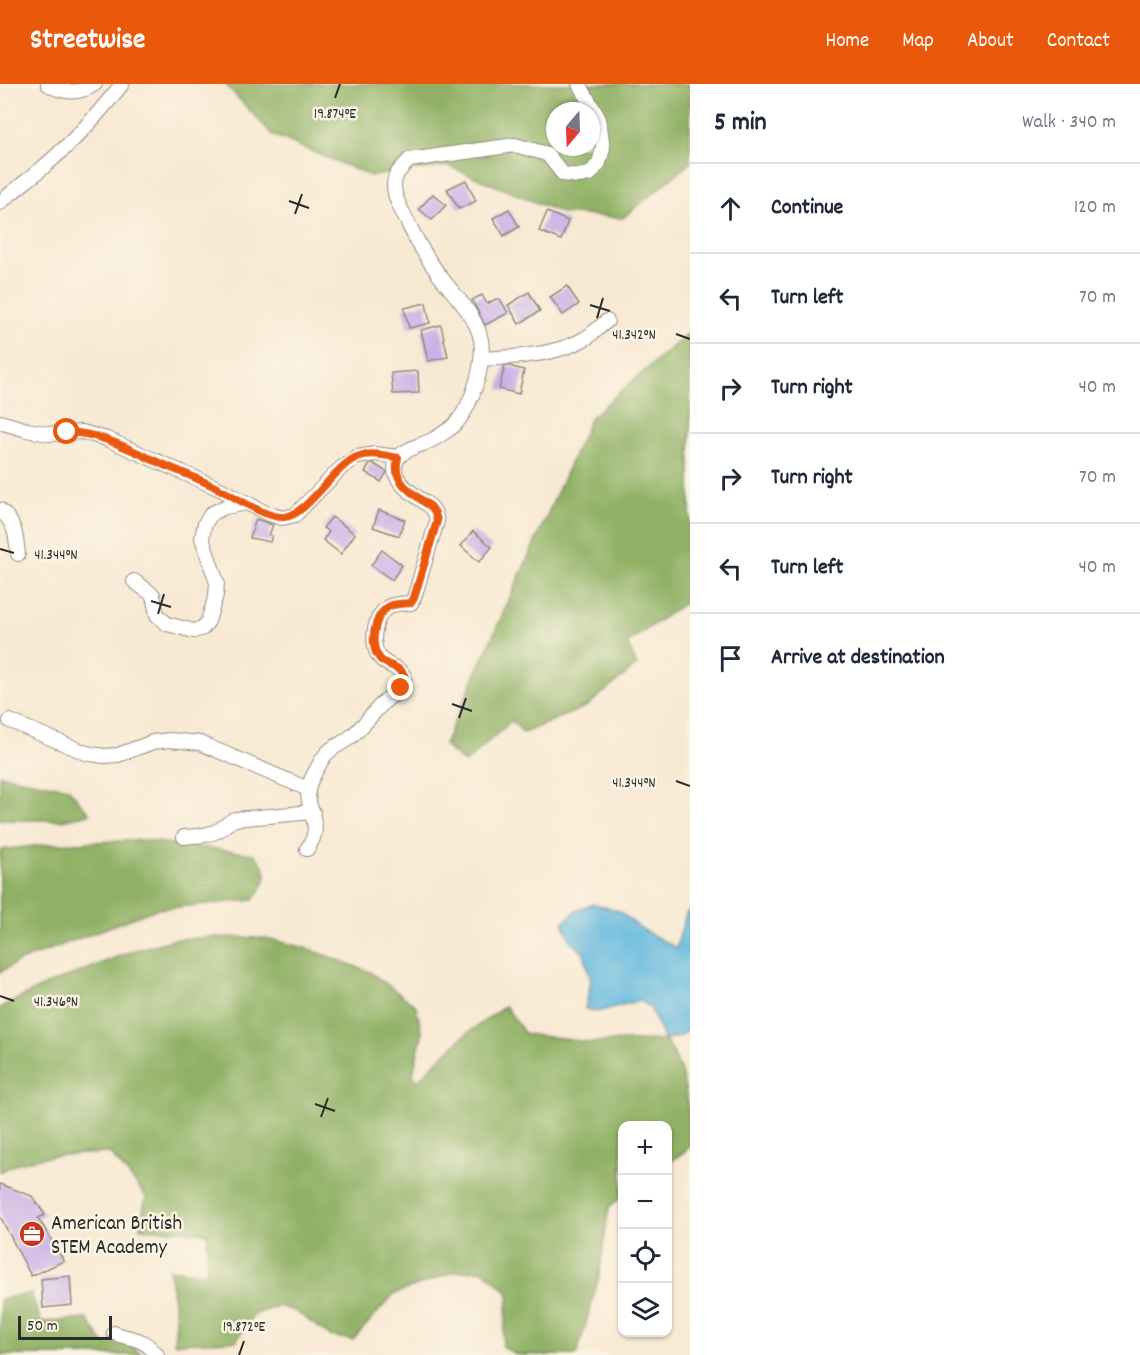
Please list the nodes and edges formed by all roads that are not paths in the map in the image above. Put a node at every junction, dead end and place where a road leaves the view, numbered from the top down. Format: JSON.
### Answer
{"nodes":[{"id":1,"x":48,"y":84,"type":"edge"},
{"id":2,"x":95,"y":84,"type":"edge"},
{"id":3,"x":122,"y":84,"type":"edge"},
{"id":4,"x":579,"y":84,"type":"edge"},
{"id":5,"x":3,"y":198,"type":"edge"},
{"id":6,"x":607,"y":321,"type":"dead end"},
{"id":7,"x":481,"y":359,"type":"junction"},
{"id":8,"x":0,"y":422,"type":"edge"},
{"id":9,"x":398,"y":458,"type":"junction"},
{"id":10,"x":247,"y":503,"type":"junction"},
{"id":11,"x":0,"y":510,"type":"edge"},
{"id":12,"x":18,"y":554,"type":"dead end"},
{"id":13,"x":134,"y":581,"type":"dead end"},
{"id":14,"x":10,"y":721,"type":"dead end"},
{"id":15,"x":308,"y":789,"type":"junction"},
{"id":16,"x":313,"y":812,"type":"junction"},
{"id":17,"x":184,"y":837,"type":"dead end"},
{"id":18,"x":307,"y":849,"type":"dead end"},
{"id":19,"x":114,"y":1333,"type":"dead end"},
{"id":20,"x":157,"y":1355,"type":"edge"}],
"edges":[{"from":1,"to":2,"type":"street"},
{"from":3,"to":5,"type":"street"},
{"from":4,"to":7,"type":"street"},
{"from":6,"to":7,"type":"street"},
{"from":7,"to":9,"type":"street"},
{"from":8,"to":10,"type":"street"},
{"from":9,"to":10,"type":"street"},
{"from":9,"to":15,"type":"street"},
{"from":10,"to":13,"type":"street"},
{"from":11,"to":12,"type":"street"},
{"from":14,"to":15,"type":"street"},
{"from":15,"to":16,"type":"street"},
{"from":16,"to":17,"type":"street"},
{"from":16,"to":18,"type":"street"},
{"from":19,"to":20,"type":"street"}]}
